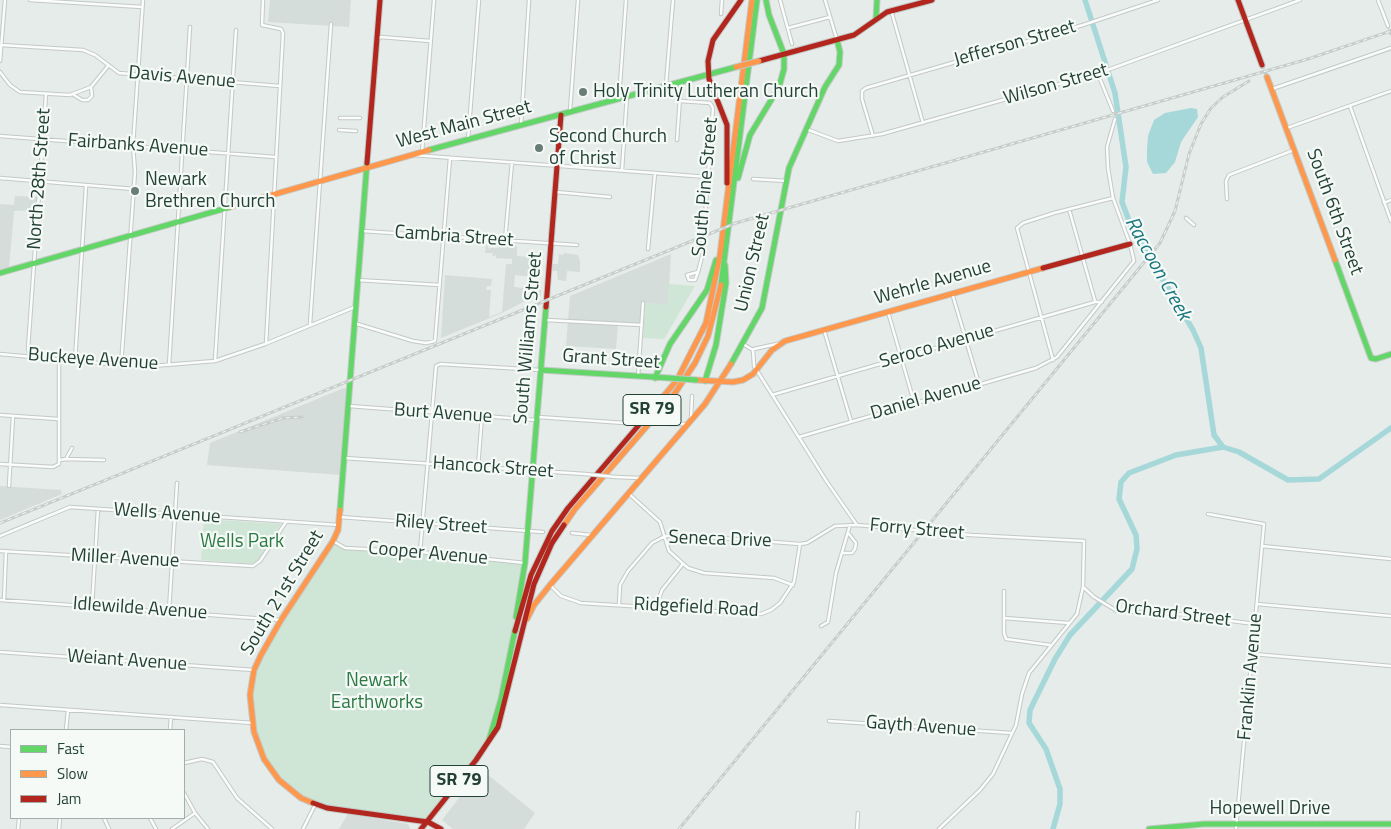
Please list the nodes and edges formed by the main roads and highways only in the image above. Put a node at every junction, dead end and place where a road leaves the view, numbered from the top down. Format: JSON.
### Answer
{"nodes":[{"id":1,"x":380,"y":0,"type":"edge"},
{"id":2,"x":741,"y":0,"type":"edge"},
{"id":3,"x":752,"y":0,"type":"edge"},
{"id":4,"x":757,"y":0,"type":"edge"},
{"id":5,"x":766,"y":0,"type":"edge"},
{"id":6,"x":877,"y":0,"type":"edge"},
{"id":7,"x":932,"y":0,"type":"edge"},
{"id":8,"x":1238,"y":0,"type":"edge"},
{"id":9,"x":876,"y":18,"type":"junction"},
{"id":10,"x":837,"y":40,"type":"junction"},
{"id":11,"x":784,"y":54,"type":"junction"},
{"id":12,"x":1262,"y":65,"type":"tunnel mouth"},
{"id":13,"x":708,"y":74,"type":"junction"},
{"id":14,"x":1267,"y":77,"type":"tunnel mouth"},
{"id":15,"x":560,"y":115,"type":"junction"},
{"id":16,"x":367,"y":167,"type":"junction"},
{"id":17,"x":734,"y":183,"type":"junction"},
{"id":18,"x":728,"y":187,"type":"junction"},
{"id":19,"x":722,"y":240,"type":"junction"},
{"id":20,"x":1130,"y":244,"type":"road end"},
{"id":21,"x":724,"y":262,"type":"junction"},
{"id":22,"x":0,"y":273,"type":"edge"},
{"id":23,"x":1391,"y":354,"type":"edge"},
{"id":24,"x":541,"y":370,"type":"junction"},
{"id":25,"x":655,"y":378,"type":"junction"},
{"id":26,"x":705,"y":381,"type":"junction"},
{"id":27,"x":721,"y":382,"type":"junction"},
{"id":28,"x":515,"y":631,"type":"junction"},
{"id":29,"x":522,"y":631,"type":"junction"},
{"id":30,"x":489,"y":740,"type":"junction"},
{"id":31,"x":428,"y":822,"type":"junction"},
{"id":32,"x":1391,"y":824,"type":"edge"},
{"id":33,"x":1236,"y":826,"type":"edge"},
{"id":34,"x":421,"y":829,"type":"edge"},
{"id":35,"x":426,"y":829,"type":"edge"},
{"id":36,"x":441,"y":829,"type":"edge"},
{"id":37,"x":1149,"y":829,"type":"edge"}],
"edges":[{"from":1,"to":16,"type":"main road","name":"South 21st Street"},
{"from":2,"to":13,"type":"main road"},
{"from":3,"to":18,"type":"main road","number":"SR 79"},
{"from":4,"to":17,"type":"main road","number":"SR 79"},
{"from":5,"to":11,"type":"main road"},
{"from":6,"to":9,"type":"main road"},
{"from":7,"to":9,"type":"main road","name":"West Main Street"},
{"from":8,"to":12,"type":"main road"},
{"from":9,"to":10,"type":"main road","name":"West Main Street"},
{"from":10,"to":11,"type":"main road","name":"West Main Street"},
{"from":10,"to":27,"type":"main road","name":"Union Street"},
{"from":11,"to":13,"type":"main road","name":"West Main Street","bridge":true},
{"from":11,"to":17,"type":"main road"},
{"from":13,"to":15,"type":"main road","name":"West Main Street"},
{"from":13,"to":18,"type":"main road"},
{"from":14,"to":23,"type":"main road","name":"South 6th Street"},
{"from":15,"to":16,"type":"main road","name":"West Main Street"},
{"from":15,"to":24,"type":"main road","name":"South Williams Street"},
{"from":16,"to":22,"type":"main road","name":"West Main Street"},
{"from":16,"to":31,"type":"main road","name":"South 21st Street"},
{"from":17,"to":21,"type":"main road","number":"SR 79"},
{"from":18,"to":19,"type":"main road","number":"SR 79"},
{"from":19,"to":25,"type":"main road"},
{"from":19,"to":28,"type":"main road","number":"SR 79"},
{"from":20,"to":27,"type":"main road","name":"Wehrle Avenue"},
{"from":21,"to":26,"type":"main road"},
{"from":21,"to":29,"type":"main road","number":"SR 79"},
{"from":24,"to":25,"type":"main road","name":"Grant Street"},
{"from":24,"to":28,"type":"main road","name":"South Williams Street"},
{"from":25,"to":26,"type":"main road","name":"Grant Street","bridge":true},
{"from":26,"to":27,"type":"main road","name":"Grant Street"},
{"from":27,"to":29,"type":"main road","name":"Union Street"},
{"from":28,"to":30,"type":"main road","number":"SR 79"},
{"from":29,"to":30,"type":"main road","number":"SR 79"},
{"from":30,"to":31,"type":"main road","number":"SR 79"},
{"from":31,"to":34,"type":"main road","number":"SR 79"},
{"from":31,"to":35,"type":"main road","number":"SR 79"},
{"from":31,"to":36,"type":"main road"},
{"from":32,"to":33,"type":"main road","name":"Hopewell Drive"},
{"from":33,"to":37,"type":"main road","name":"Hopewell Drive"}]}
